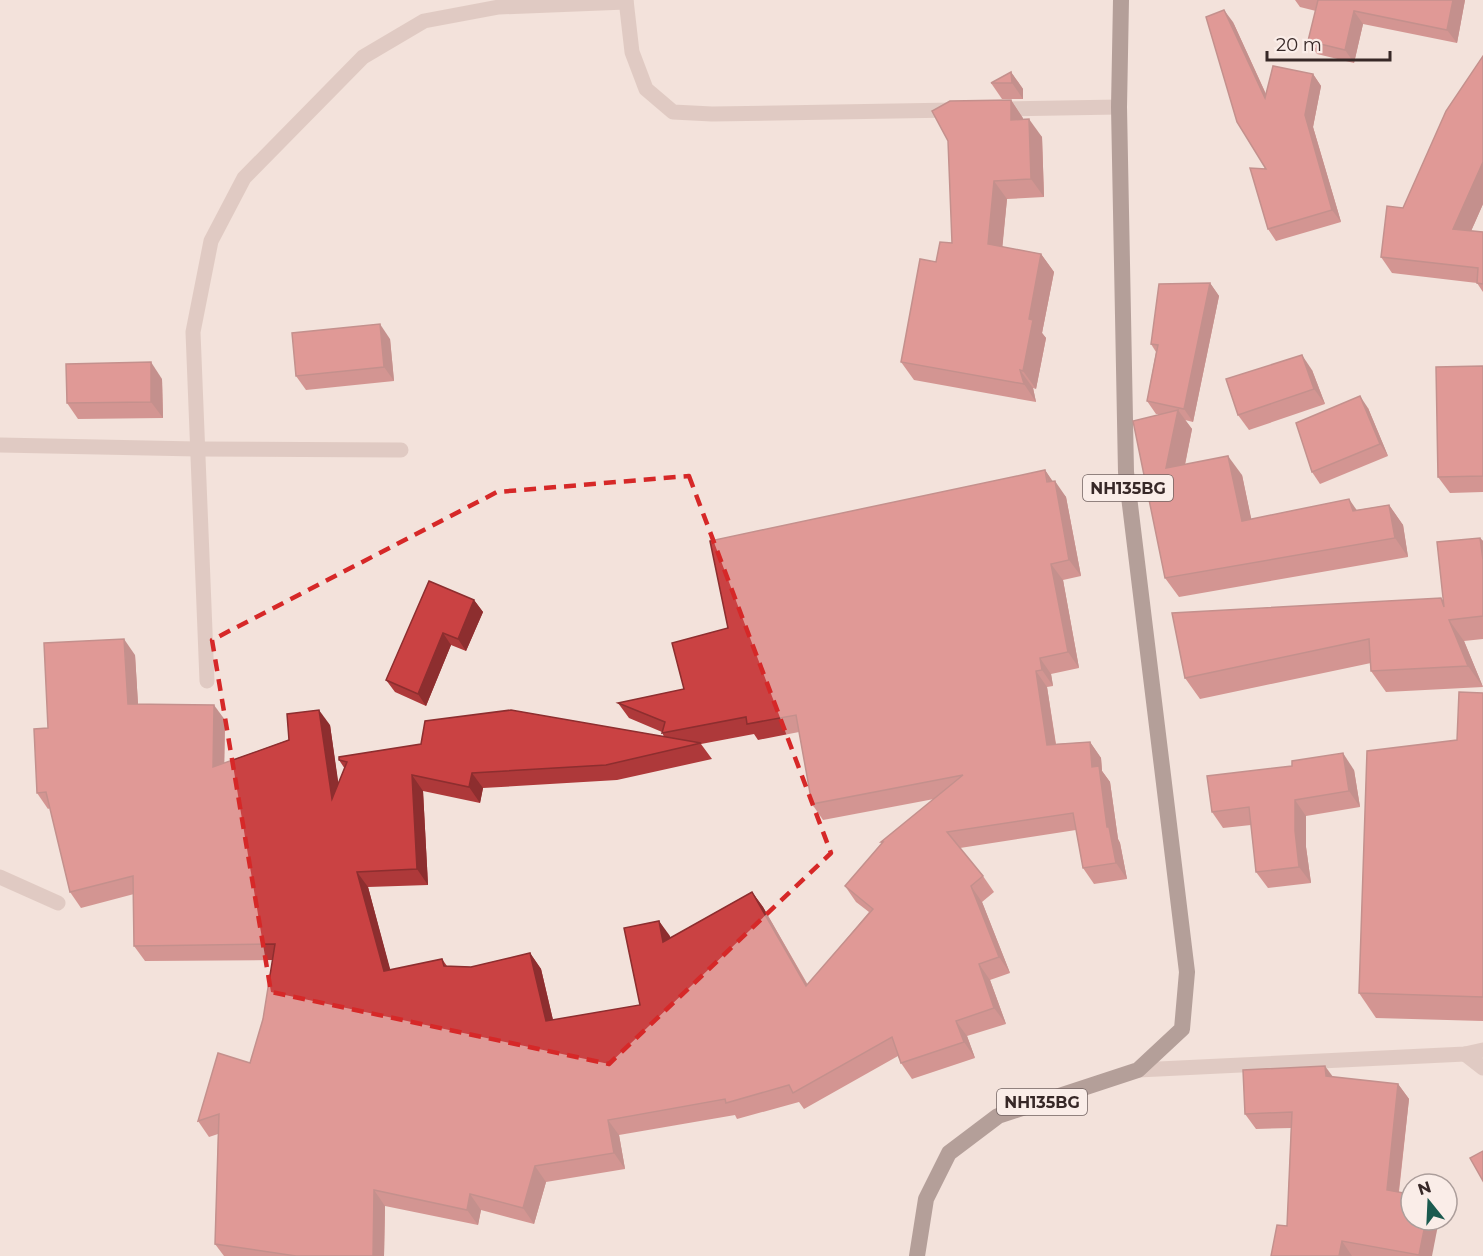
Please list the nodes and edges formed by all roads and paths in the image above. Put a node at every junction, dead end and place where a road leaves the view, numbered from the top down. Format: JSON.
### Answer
{"nodes":[{"id":1,"x":1121,"y":0,"type":"edge"},
{"id":2,"x":626,"y":1,"type":"edge"},
{"id":3,"x":1119,"y":107,"type":"junction"},
{"id":4,"x":0,"y":445,"type":"edge"},
{"id":5,"x":197,"y":449,"type":"junction"},
{"id":6,"x":401,"y":450,"type":"dead end"},
{"id":7,"x":207,"y":681,"type":"dead end"},
{"id":8,"x":0,"y":877,"type":"edge"},
{"id":9,"x":58,"y":903,"type":"dead end"},
{"id":10,"x":1483,"y":1050,"type":"edge"},
{"id":11,"x":1465,"y":1054,"type":"junction"},
{"id":12,"x":1483,"y":1068,"type":"edge"},
{"id":13,"x":1138,"y":1070,"type":"junction"},
{"id":14,"x":917,"y":1256,"type":"edge"}],
"edges":[{"from":1,"to":3,"type":"highway","number":"NH135BG"},
{"from":2,"to":3,"type":"street"},
{"from":2,"to":5,"type":"street"},
{"from":3,"to":13,"type":"highway","number":"NH135BG"},
{"from":4,"to":5,"type":"street"},
{"from":5,"to":6,"type":"street"},
{"from":5,"to":7,"type":"street"},
{"from":8,"to":9,"type":"street"},
{"from":10,"to":11,"type":"street"},
{"from":11,"to":12,"type":"street"},
{"from":11,"to":13,"type":"street"},
{"from":13,"to":14,"type":"highway","number":"NH135BG"}]}
